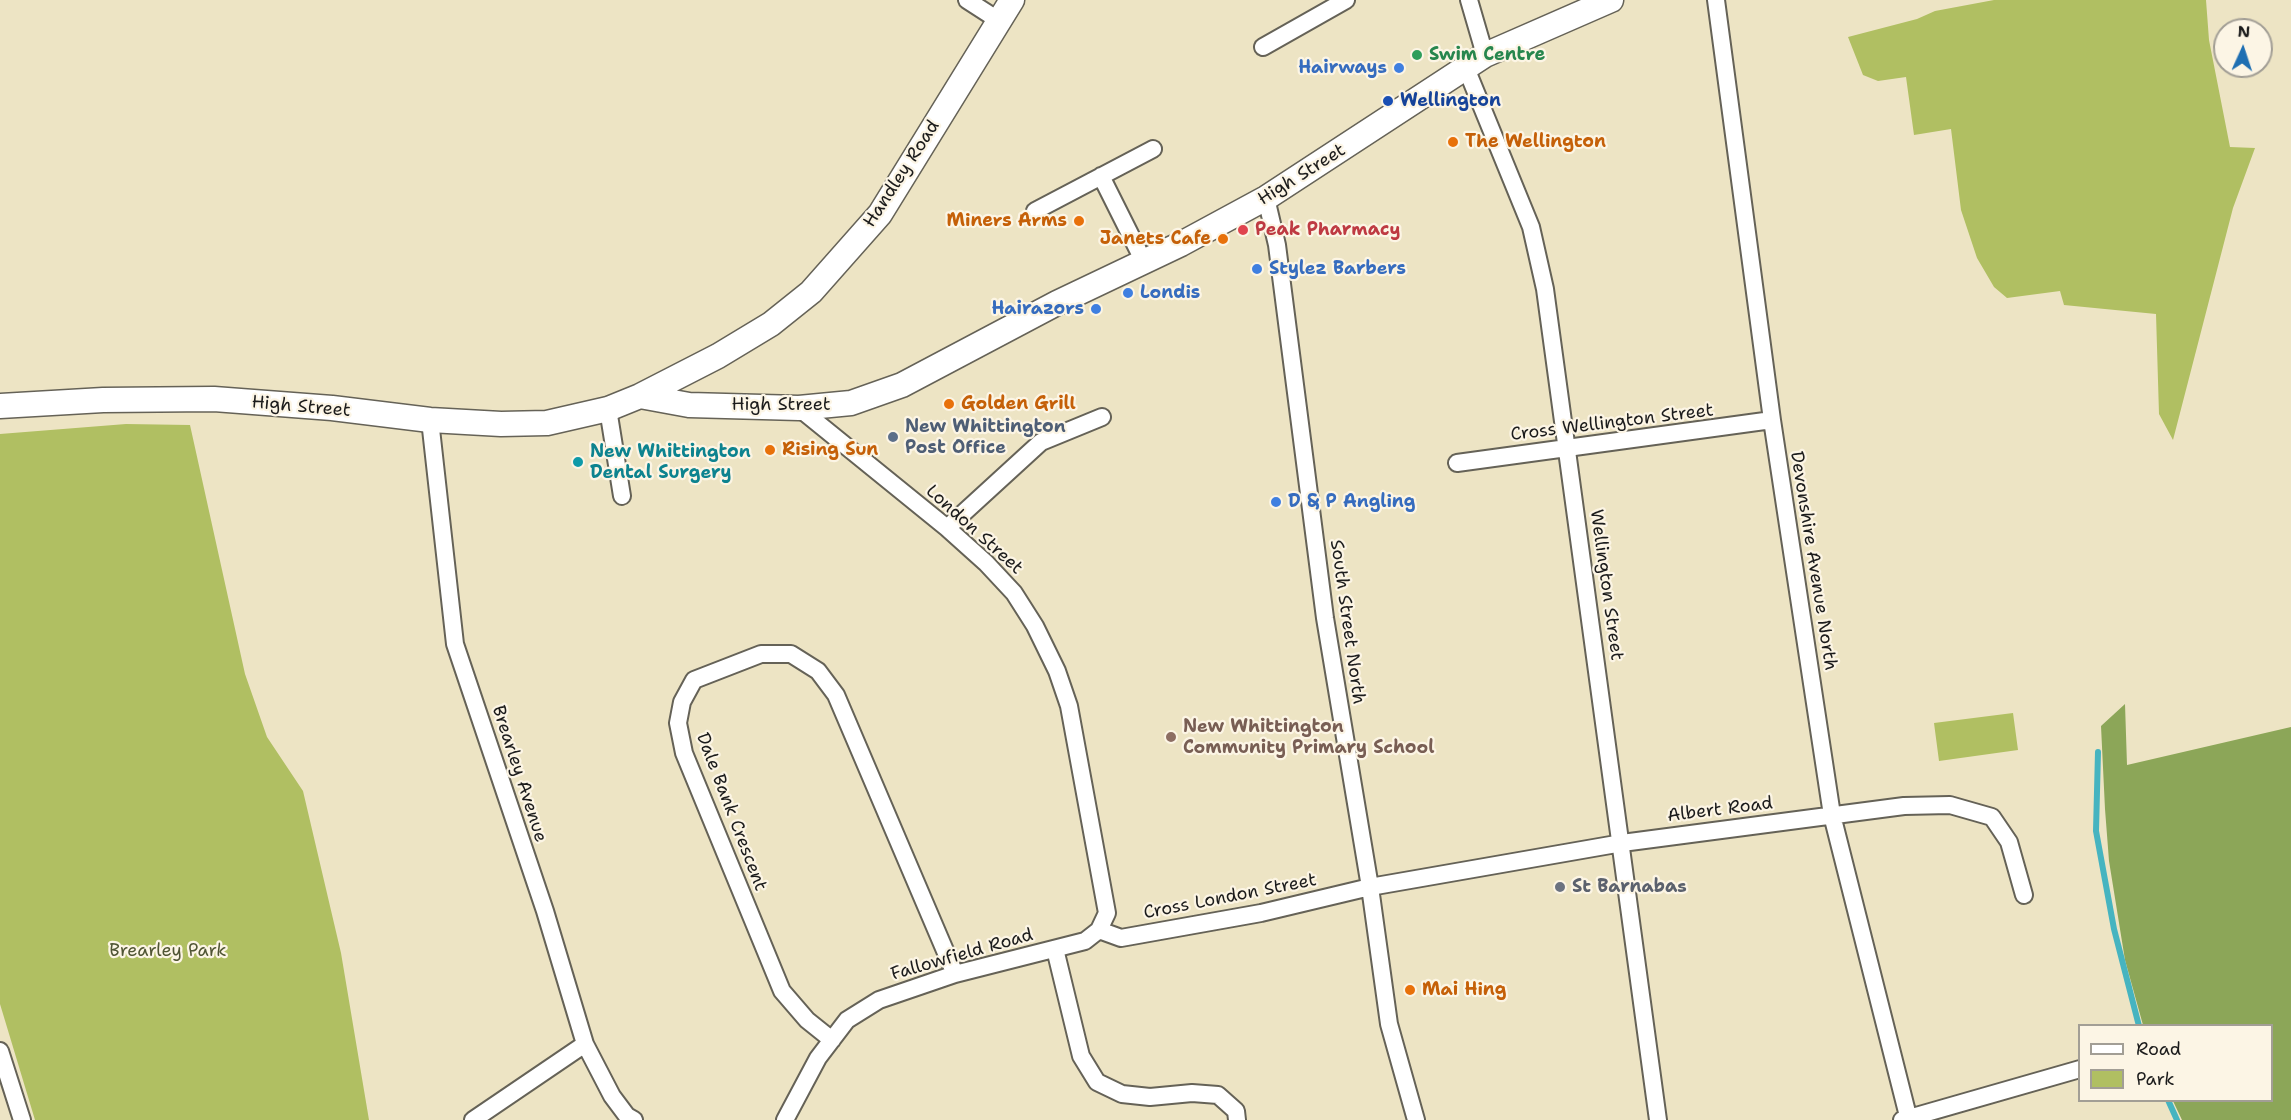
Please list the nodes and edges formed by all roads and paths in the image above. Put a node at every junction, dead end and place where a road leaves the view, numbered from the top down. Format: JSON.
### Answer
{"nodes":[{"id":1,"x":967,"y":0,"type":"edge"},
{"id":2,"x":1012,"y":0,"type":"edge"},
{"id":3,"x":1346,"y":0,"type":"edge"},
{"id":4,"x":1469,"y":0,"type":"edge"},
{"id":5,"x":1611,"y":0,"type":"edge"},
{"id":6,"x":1716,"y":0,"type":"edge"},
{"id":7,"x":1319,"y":6,"type":"edge"},
{"id":8,"x":998,"y":20,"type":"junction"},
{"id":9,"x":1263,"y":47,"type":"dead end"},
{"id":10,"x":1476,"y":62,"type":"junction"},
{"id":11,"x":1153,"y":149,"type":"dead end"},
{"id":12,"x":1101,"y":176,"type":"junction"},
{"id":13,"x":1266,"y":198,"type":"junction"},
{"id":14,"x":1035,"y":212,"type":"dead end"},
{"id":15,"x":1144,"y":262,"type":"junction"},
{"id":16,"x":640,"y":396,"type":"junction"},
{"id":17,"x":0,"y":406,"type":"edge"},
{"id":18,"x":799,"y":408,"type":"junction"},
{"id":19,"x":608,"y":409,"type":"junction"},
{"id":20,"x":1102,"y":417,"type":"dead end"},
{"id":21,"x":430,"y":420,"type":"junction"},
{"id":22,"x":1772,"y":420,"type":"junction"},
{"id":23,"x":1567,"y":448,"type":"junction"},
{"id":24,"x":1457,"y":463,"type":"dead end"},
{"id":25,"x":622,"y":496,"type":"dead end"},
{"id":26,"x":947,"y":528,"type":"junction"},
{"id":27,"x":1832,"y":815,"type":"junction"},
{"id":28,"x":1622,"y":843,"type":"junction"},
{"id":29,"x":1370,"y":887,"type":"junction"},
{"id":30,"x":2024,"y":895,"type":"dead end"},
{"id":31,"x":1099,"y":930,"type":"junction"},
{"id":32,"x":1055,"y":949,"type":"junction"},
{"id":33,"x":955,"y":974,"type":"junction"},
{"id":34,"x":832,"y":1040,"type":"junction"},
{"id":35,"x":585,"y":1044,"type":"junction"},
{"id":36,"x":0,"y":1051,"type":"edge"},
{"id":37,"x":2078,"y":1069,"type":"edge"},
{"id":38,"x":1907,"y":1119,"type":"edge"},
{"id":39,"x":22,"y":1120,"type":"edge"},
{"id":40,"x":473,"y":1120,"type":"edge"},
{"id":41,"x":634,"y":1120,"type":"edge"},
{"id":42,"x":785,"y":1120,"type":"edge"},
{"id":43,"x":1237,"y":1120,"type":"edge"},
{"id":44,"x":1416,"y":1120,"type":"edge"},
{"id":45,"x":1658,"y":1120,"type":"edge"}],
"edges":[{"from":1,"to":8,"type":"street"},
{"from":2,"to":8,"type":"main road","name":"Handley Road"},
{"from":3,"to":7,"type":"street"},
{"from":4,"to":10,"type":"street","name":"Wellington Street"},
{"from":5,"to":10,"type":"main road","name":"High Street"},
{"from":6,"to":22,"type":"street","name":"Devonshire Avenue North"},
{"from":7,"to":9,"type":"street"},
{"from":8,"to":16,"type":"main road","name":"Handley Road"},
{"from":10,"to":13,"type":"main road","name":"High Street"},
{"from":10,"to":23,"type":"street","name":"Wellington Street"},
{"from":11,"to":12,"type":"street"},
{"from":12,"to":14,"type":"street"},
{"from":12,"to":15,"type":"street"},
{"from":13,"to":15,"type":"main road","name":"High Street"},
{"from":13,"to":29,"type":"street","name":"South Street North"},
{"from":15,"to":18,"type":"main road","name":"High Street"},
{"from":16,"to":18,"type":"main road","name":"High Street"},
{"from":16,"to":19,"type":"main road","name":"High Street"},
{"from":17,"to":21,"type":"main road","name":"High Street"},
{"from":18,"to":26,"type":"street","name":"London Street"},
{"from":19,"to":21,"type":"main road","name":"High Street"},
{"from":19,"to":25,"type":"street"},
{"from":20,"to":26,"type":"street"},
{"from":21,"to":35,"type":"street","name":"Brearley Avenue"},
{"from":22,"to":23,"type":"street","name":"Cross Wellington Street"},
{"from":22,"to":27,"type":"street","name":"Devonshire Avenue North"},
{"from":23,"to":24,"type":"street","name":"Cross Wellington Street"},
{"from":23,"to":28,"type":"street","name":"Wellington Street"},
{"from":26,"to":31,"type":"street","name":"London Street"},
{"from":27,"to":28,"type":"street","name":"Albert Road"},
{"from":27,"to":30,"type":"street","name":"Albert Road"},
{"from":27,"to":38,"type":"street","name":"Devonshire Avenue North"},
{"from":28,"to":29,"type":"street","name":"Albert Road"},
{"from":28,"to":45,"type":"street","name":"Wellington Street"},
{"from":29,"to":31,"type":"street","name":"Cross London Street"},
{"from":29,"to":44,"type":"street","name":"South Street North"},
{"from":31,"to":32,"type":"street","name":"Fallowfield Road"},
{"from":32,"to":33,"type":"street","name":"Fallowfield Road"},
{"from":32,"to":43,"type":"street"},
{"from":33,"to":34,"type":"street","name":"Fallowfield Road"},
{"from":33,"to":34,"type":"street","name":"Dale Bank Crescent"},
{"from":34,"to":42,"type":"street","name":"Fallowfield Road"},
{"from":35,"to":40,"type":"street"},
{"from":35,"to":41,"type":"street","name":"Brearley Avenue"},
{"from":36,"to":39,"type":"street"},
{"from":37,"to":38,"type":"street"}]}
